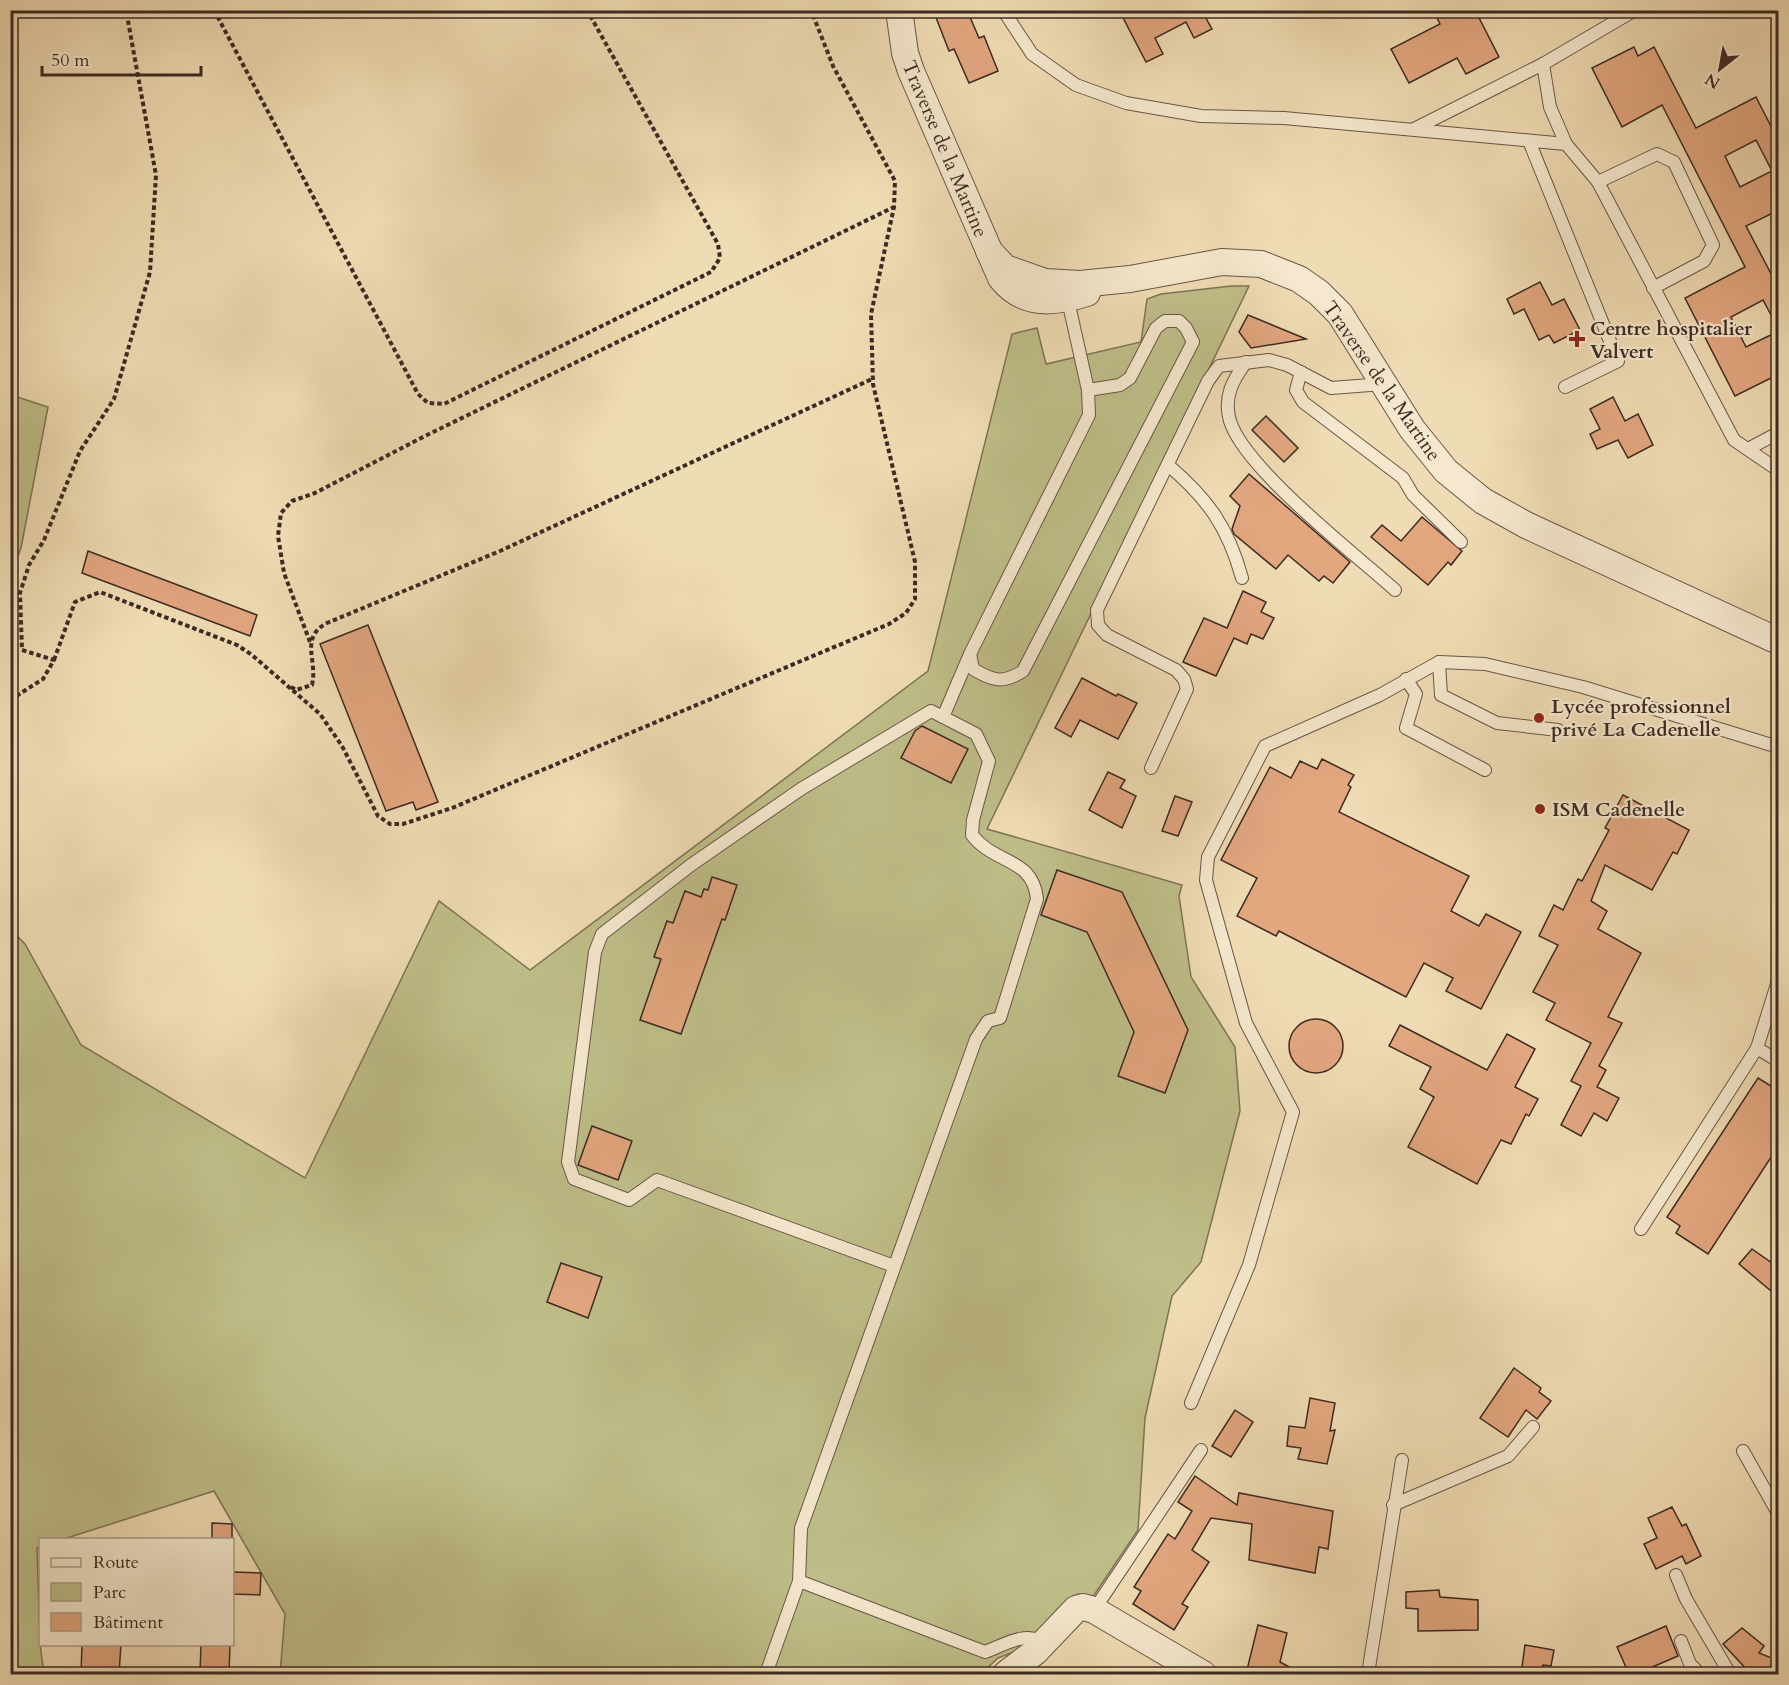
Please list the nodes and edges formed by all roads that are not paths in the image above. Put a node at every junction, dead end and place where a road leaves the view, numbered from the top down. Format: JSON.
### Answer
{"nodes":[{"id":1,"x":899,"y":10,"type":"edge"},
{"id":2,"x":1007,"y":10,"type":"edge"},
{"id":3,"x":1635,"y":10,"type":"edge"},
{"id":4,"x":1543,"y":64,"type":"junction"},
{"id":5,"x":1414,"y":129,"type":"junction"},
{"id":6,"x":1529,"y":141,"type":"junction"},
{"id":7,"x":1566,"y":144,"type":"junction"},
{"id":8,"x":1598,"y":182,"type":"junction"},
{"id":9,"x":1653,"y":288,"type":"junction"},
{"id":10,"x":1066,"y":291,"type":"junction"},
{"id":11,"x":1246,"y":362,"type":"junction"},
{"id":12,"x":1301,"y":372,"type":"junction"},
{"id":13,"x":1383,"y":384,"type":"junction"},
{"id":14,"x":1565,"y":387,"type":"dead end"},
{"id":15,"x":1088,"y":390,"type":"junction"},
{"id":16,"x":1779,"y":434,"type":"edge"},
{"id":17,"x":1748,"y":449,"type":"junction"},
{"id":18,"x":1168,"y":465,"type":"junction"},
{"id":19,"x":1779,"y":470,"type":"edge"},
{"id":20,"x":1461,"y":542,"type":"dead end"},
{"id":21,"x":1242,"y":578,"type":"dead end"},
{"id":22,"x":1395,"y":590,"type":"dead end"},
{"id":23,"x":1779,"y":641,"type":"edge"},
{"id":24,"x":970,"y":654,"type":"junction"},
{"id":25,"x":1439,"y":662,"type":"junction"},
{"id":26,"x":1406,"y":679,"type":"junction"},
{"id":27,"x":943,"y":717,"type":"junction"},
{"id":28,"x":1558,"y":730,"type":"dead end"},
{"id":29,"x":1779,"y":747,"type":"edge"},
{"id":30,"x":1151,"y":768,"type":"dead end"},
{"id":31,"x":1485,"y":770,"type":"dead end"},
{"id":32,"x":1779,"y":981,"type":"edge"},
{"id":33,"x":1757,"y":1048,"type":"junction"},
{"id":34,"x":1779,"y":1061,"type":"edge"},
{"id":35,"x":1641,"y":1229,"type":"dead end"},
{"id":36,"x":894,"y":1266,"type":"junction"},
{"id":37,"x":1191,"y":1403,"type":"dead end"},
{"id":38,"x":1533,"y":1427,"type":"dead end"},
{"id":39,"x":1202,"y":1450,"type":"dead end"},
{"id":40,"x":1743,"y":1451,"type":"dead end"},
{"id":41,"x":1402,"y":1460,"type":"dead end"},
{"id":42,"x":1393,"y":1505,"type":"junction"},
{"id":43,"x":1779,"y":1513,"type":"edge"},
{"id":44,"x":1676,"y":1575,"type":"dead end"},
{"id":45,"x":799,"y":1581,"type":"junction"},
{"id":46,"x":1094,"y":1610,"type":"junction"},
{"id":47,"x":1681,"y":1641,"type":"dead end"},
{"id":48,"x":1043,"y":1642,"type":"junction"},
{"id":49,"x":766,"y":1674,"type":"edge"},
{"id":50,"x":1006,"y":1674,"type":"edge"},
{"id":51,"x":1203,"y":1674,"type":"edge"},
{"id":52,"x":1368,"y":1674,"type":"edge"},
{"id":53,"x":1700,"y":1674,"type":"edge"},
{"id":54,"x":1730,"y":1674,"type":"edge"}],
"edges":[{"from":1,"to":10,"type":"street","name":"Traverse de la Martine"},
{"from":2,"to":5,"type":"lane"},
{"from":3,"to":4,"type":"lane"},
{"from":4,"to":5,"type":"lane"},
{"from":4,"to":7,"type":"lane"},
{"from":5,"to":6,"type":"lane"},
{"from":6,"to":7,"type":"lane"},
{"from":6,"to":14,"type":"lane"},
{"from":7,"to":8,"type":"lane"},
{"from":8,"to":9,"type":"lane"},
{"from":8,"to":9,"type":"lane"},
{"from":9,"to":17,"type":"lane"},
{"from":10,"to":13,"type":"street","name":"Traverse de la Martine"},
{"from":10,"to":15,"type":"lane"},
{"from":11,"to":12,"type":"lane"},
{"from":11,"to":18,"type":"lane"},
{"from":11,"to":22,"type":"lane"},
{"from":12,"to":13,"type":"lane"},
{"from":12,"to":20,"type":"lane"},
{"from":13,"to":23,"type":"street","name":"Traverse de la Martine"},
{"from":15,"to":24,"type":"lane"},
{"from":15,"to":24,"type":"lane"},
{"from":16,"to":17,"type":"lane"},
{"from":17,"to":19,"type":"lane"},
{"from":18,"to":21,"type":"lane"},
{"from":18,"to":30,"type":"lane"},
{"from":24,"to":27,"type":"lane"},
{"from":25,"to":26,"type":"lane"},
{"from":25,"to":28,"type":"lane"},
{"from":25,"to":29,"type":"lane"},
{"from":26,"to":31,"type":"lane"},
{"from":26,"to":37,"type":"lane"},
{"from":27,"to":36,"type":"lane"},
{"from":27,"to":36,"type":"lane"},
{"from":32,"to":33,"type":"lane"},
{"from":33,"to":34,"type":"lane"},
{"from":33,"to":35,"type":"lane"},
{"from":36,"to":45,"type":"lane"},
{"from":38,"to":42,"type":"lane"},
{"from":39,"to":46,"type":"lane"},
{"from":40,"to":43,"type":"lane"},
{"from":41,"to":42,"type":"lane"},
{"from":42,"to":52,"type":"lane"},
{"from":44,"to":54,"type":"lane"},
{"from":45,"to":48,"type":"lane"},
{"from":45,"to":49,"type":"lane"},
{"from":46,"to":48,"type":"street"},
{"from":46,"to":51,"type":"street"},
{"from":47,"to":53,"type":"lane"},
{"from":48,"to":50,"type":"street"}]}
